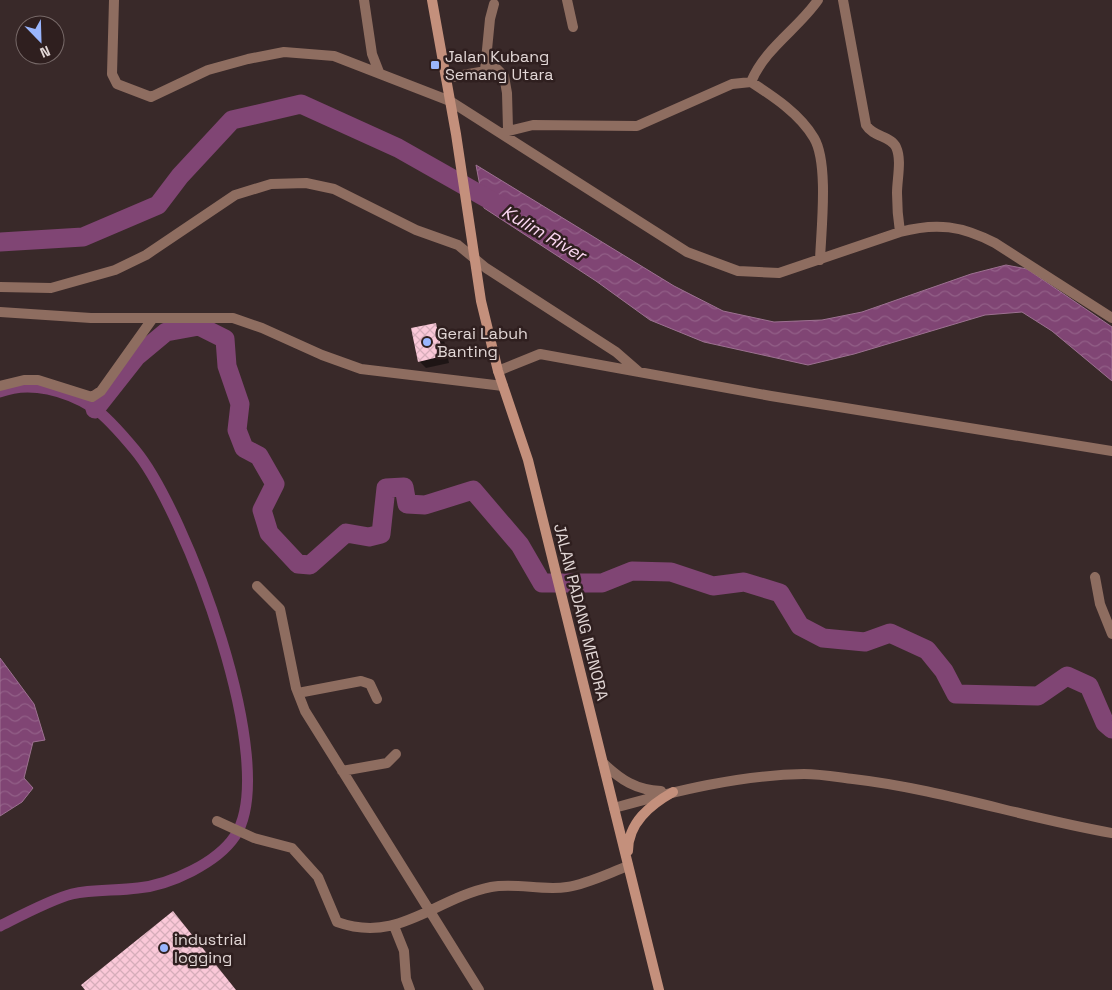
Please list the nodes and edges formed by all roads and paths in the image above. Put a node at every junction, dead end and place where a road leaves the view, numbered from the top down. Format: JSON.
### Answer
{"nodes":[{"id":1,"x":114,"y":0,"type":"edge"},
{"id":2,"x":364,"y":0,"type":"edge"},
{"id":3,"x":432,"y":0,"type":"edge"},
{"id":4,"x":567,"y":0,"type":"edge"},
{"id":5,"x":818,"y":0,"type":"edge"},
{"id":6,"x":844,"y":0,"type":"edge"},
{"id":7,"x":494,"y":4,"type":"dead end"},
{"id":8,"x":573,"y":27,"type":"dead end"},
{"id":9,"x":485,"y":70,"type":"junction"},
{"id":10,"x":379,"y":72,"type":"junction"},
{"id":11,"x":446,"y":78,"type":"junction"},
{"id":12,"x":751,"y":82,"type":"junction"},
{"id":13,"x":450,"y":101,"type":"junction"},
{"id":14,"x":504,"y":131,"type":"junction"},
{"id":15,"x":900,"y":232,"type":"junction"},
{"id":16,"x":476,"y":260,"type":"junction"},
{"id":17,"x":820,"y":260,"type":"junction"},
{"id":18,"x":0,"y":287,"type":"edge"},
{"id":19,"x":0,"y":312,"type":"edge"},
{"id":20,"x":153,"y":318,"type":"junction"},
{"id":21,"x":1112,"y":318,"type":"edge"},
{"id":22,"x":498,"y":371,"type":"junction"},
{"id":23,"x":639,"y":372,"type":"junction"},
{"id":24,"x":0,"y":386,"type":"edge"},
{"id":25,"x":503,"y":386,"type":"junction"},
{"id":26,"x":1112,"y":451,"type":"edge"},
{"id":27,"x":1095,"y":577,"type":"dead end"},
{"id":28,"x":257,"y":586,"type":"dead end"},
{"id":29,"x":1112,"y":634,"type":"edge"},
{"id":30,"x":298,"y":693,"type":"junction"},
{"id":31,"x":377,"y":699,"type":"dead end"},
{"id":32,"x":396,"y":754,"type":"dead end"},
{"id":33,"x":603,"y":763,"type":"junction"},
{"id":34,"x":342,"y":771,"type":"junction"},
{"id":35,"x":673,"y":792,"type":"junction"},
{"id":36,"x":614,"y":808,"type":"junction"},
{"id":37,"x":217,"y":820,"type":"dead end"},
{"id":38,"x":1112,"y":833,"type":"edge"},
{"id":39,"x":628,"y":866,"type":"junction"},
{"id":40,"x":430,"y":910,"type":"junction"},
{"id":41,"x":394,"y":926,"type":"junction"},
{"id":42,"x":410,"y":990,"type":"edge"},
{"id":43,"x":479,"y":990,"type":"edge"},
{"id":44,"x":659,"y":990,"type":"edge"}],
"edges":[{"from":1,"to":10,"type":"street"},
{"from":2,"to":10,"type":"street"},
{"from":3,"to":11,"type":"main road","name":"JALAN PADANG MENORA"},
{"from":4,"to":8,"type":"street"},
{"from":5,"to":12,"type":"street"},
{"from":6,"to":15,"type":"street"},
{"from":7,"to":9,"type":"street"},
{"from":9,"to":11,"type":"street"},
{"from":9,"to":14,"type":"street"},
{"from":10,"to":13,"type":"street"},
{"from":11,"to":13,"type":"main road","name":"JALAN PADANG MENORA"},
{"from":12,"to":14,"type":"street"},
{"from":12,"to":17,"type":"street"},
{"from":13,"to":14,"type":"street"},
{"from":13,"to":16,"type":"main road","name":"JALAN PADANG MENORA"},
{"from":14,"to":17,"type":"street"},
{"from":15,"to":17,"type":"street"},
{"from":15,"to":21,"type":"street"},
{"from":16,"to":18,"type":"street"},
{"from":16,"to":22,"type":"main road","name":"JALAN PADANG MENORA"},
{"from":16,"to":23,"type":"street"},
{"from":19,"to":20,"type":"street"},
{"from":20,"to":24,"type":"street"},
{"from":20,"to":25,"type":"street"},
{"from":22,"to":23,"type":"street"},
{"from":22,"to":25,"type":"main road","name":"JALAN PADANG MENORA"},
{"from":23,"to":26,"type":"street"},
{"from":25,"to":33,"type":"main road","name":"JALAN PADANG MENORA"},
{"from":27,"to":29,"type":"street"},
{"from":28,"to":30,"type":"street"},
{"from":30,"to":31,"type":"street"},
{"from":30,"to":34,"type":"street"},
{"from":32,"to":34,"type":"street"},
{"from":33,"to":35,"type":"street"},
{"from":33,"to":36,"type":"main road","name":"JALAN PADANG MENORA"},
{"from":34,"to":40,"type":"street"},
{"from":35,"to":36,"type":"street"},
{"from":35,"to":38,"type":"street"},
{"from":35,"to":39,"type":"main road"},
{"from":36,"to":39,"type":"main road","name":"JALAN PADANG MENORA"},
{"from":37,"to":41,"type":"street"},
{"from":39,"to":40,"type":"street"},
{"from":39,"to":44,"type":"main road","name":"JALAN PADANG MENORA"},
{"from":40,"to":41,"type":"street"},
{"from":40,"to":43,"type":"street"},
{"from":41,"to":42,"type":"street"}]}
